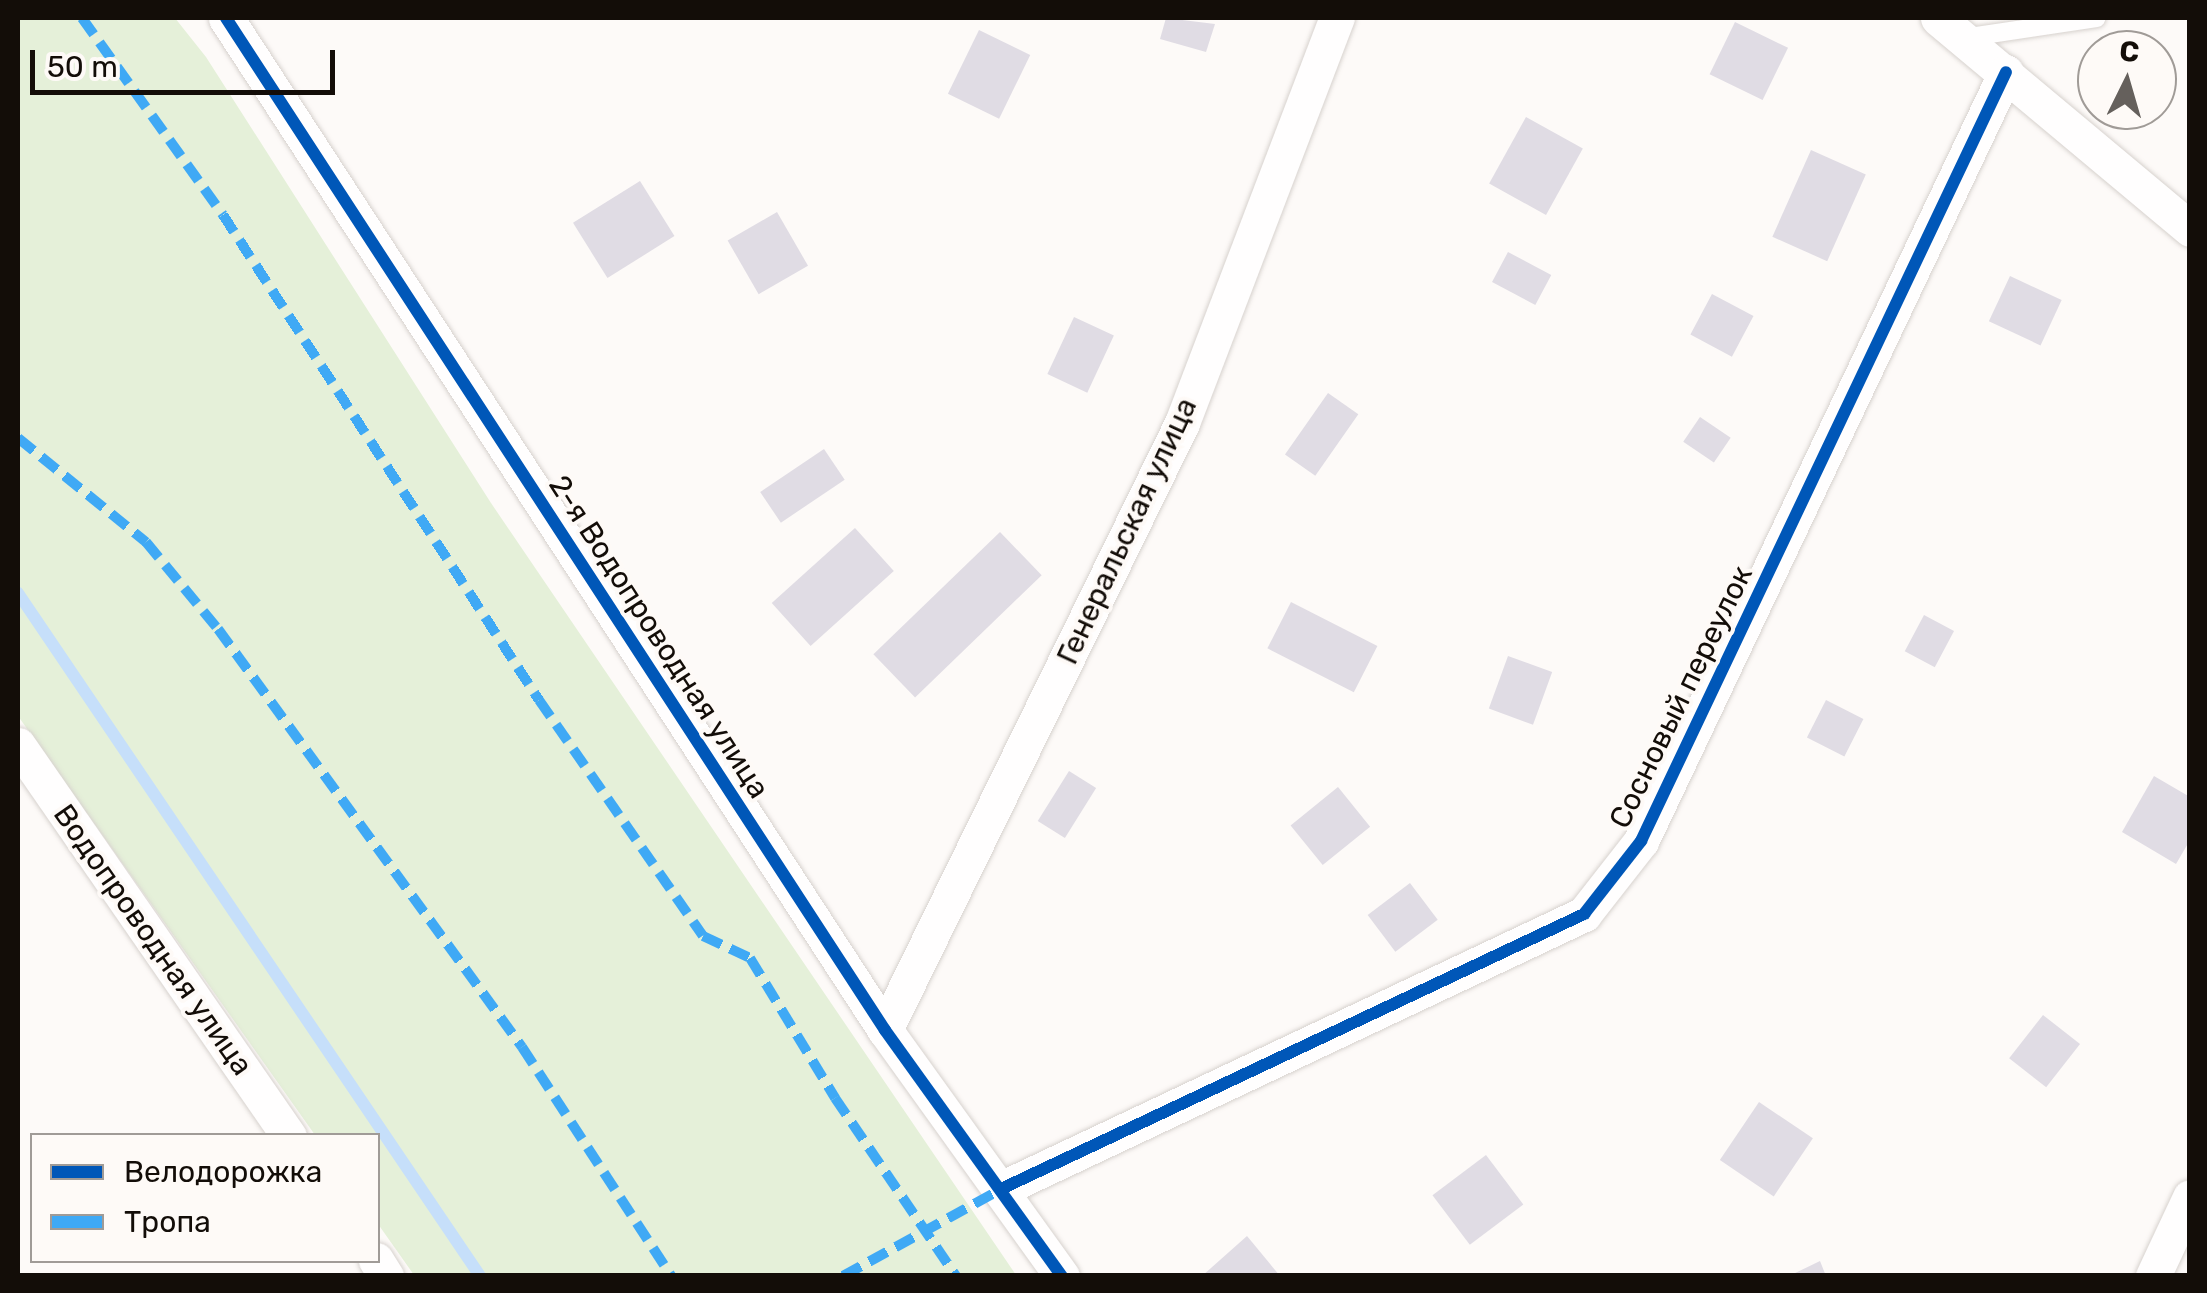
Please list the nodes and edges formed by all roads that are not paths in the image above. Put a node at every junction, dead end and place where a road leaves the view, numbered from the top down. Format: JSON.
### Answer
{"nodes":[{"id":1,"x":226,"y":18,"type":"edge"},
{"id":2,"x":1338,"y":18,"type":"edge"},
{"id":3,"x":2097,"y":18,"type":"edge"},
{"id":4,"x":1950,"y":28,"type":"edge"},
{"id":5,"x":2006,"y":72,"type":"junction"},
{"id":6,"x":2190,"y":230,"type":"edge"},
{"id":7,"x":18,"y":745,"type":"edge"},
{"id":8,"x":885,"y":1030,"type":"junction"},
{"id":9,"x":287,"y":1133,"type":"edge"},
{"id":10,"x":1000,"y":1189,"type":"junction"},
{"id":11,"x":2190,"y":1197,"type":"edge"},
{"id":12,"x":1062,"y":1276,"type":"edge"},
{"id":13,"x":2153,"y":1276,"type":"edge"}],
"edges":[{"from":1,"to":8,"type":"street","name":"2-я Водопроводная улица"},
{"from":2,"to":8,"type":"street","name":"Генеральская улица"},
{"from":3,"to":4,"type":"lane"},
{"from":4,"to":5,"type":"street"},
{"from":5,"to":6,"type":"street"},
{"from":5,"to":10,"type":"street","name":"Сосновый переулок"},
{"from":7,"to":9,"type":"street","name":"Водопроводная улица"},
{"from":8,"to":10,"type":"street","name":"2-я Водопроводная улица"},
{"from":10,"to":12,"type":"street","name":"2-я Водопроводная улица"},
{"from":11,"to":13,"type":"street"}]}
